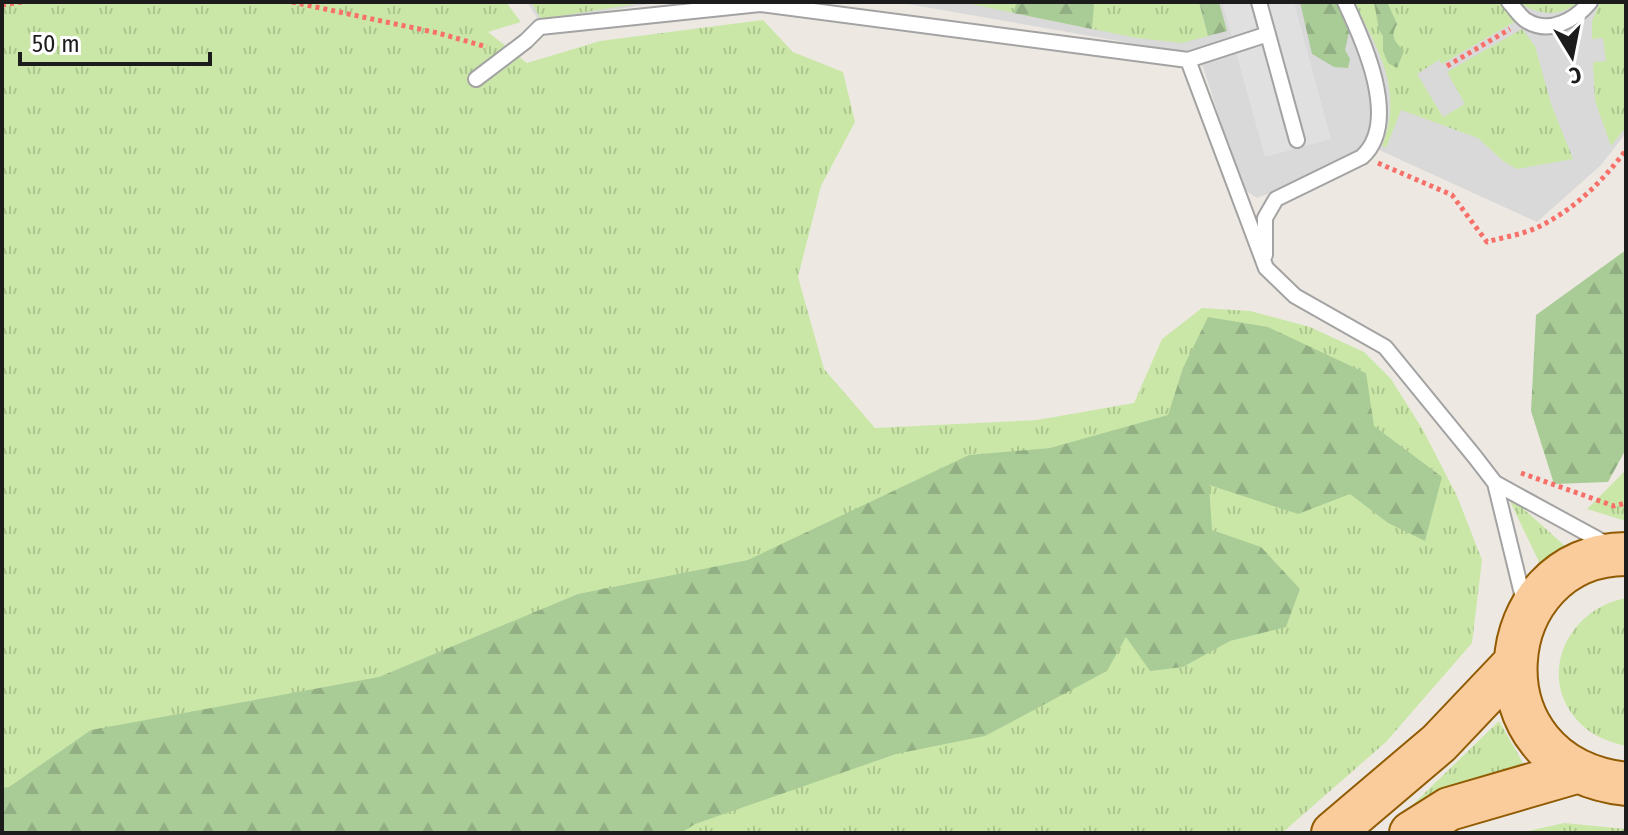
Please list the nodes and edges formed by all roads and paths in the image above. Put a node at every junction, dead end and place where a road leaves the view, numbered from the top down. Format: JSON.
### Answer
{"nodes":[{"id":1,"x":22,"y":2,"type":"edge"},
{"id":2,"x":292,"y":2,"type":"edge"},
{"id":3,"x":1259,"y":2,"type":"edge"},
{"id":4,"x":1345,"y":2,"type":"edge"},
{"id":5,"x":1509,"y":2,"type":"edge"},
{"id":6,"x":1590,"y":2,"type":"edge"},
{"id":7,"x":2,"y":5,"type":"edge"},
{"id":8,"x":1524,"y":20,"type":"junction"},
{"id":9,"x":1268,"y":34,"type":"junction"},
{"id":10,"x":507,"y":54,"type":"junction"},
{"id":11,"x":1188,"y":60,"type":"junction"},
{"id":12,"x":1447,"y":66,"type":"dead end"},
{"id":13,"x":476,"y":79,"type":"dead end"},
{"id":14,"x":1297,"y":140,"type":"dead end"},
{"id":15,"x":1626,"y":150,"type":"edge"},
{"id":16,"x":1362,"y":157,"type":"junction"},
{"id":17,"x":1266,"y":268,"type":"junction"},
{"id":18,"x":1475,"y":457,"type":"junction"},
{"id":19,"x":1495,"y":483,"type":"junction"},
{"id":20,"x":1626,"y":503,"type":"edge"},
{"id":21,"x":1625,"y":553,"type":"edge"},
{"id":22,"x":1527,"y":614,"type":"junction"},
{"id":23,"x":1514,"y":664,"type":"junction"},
{"id":24,"x":1576,"y":772,"type":"junction"},
{"id":25,"x":1626,"y":784,"type":"edge"},
{"id":26,"x":1333,"y":833,"type":"edge"},
{"id":27,"x":1411,"y":833,"type":"edge"}],
"edges":[{"from":1,"to":7,"type":"path"},
{"from":2,"to":10,"type":"path"},
{"from":3,"to":9,"type":"lane"},
{"from":4,"to":16,"type":"lane"},
{"from":5,"to":8,"type":"lane"},
{"from":6,"to":8,"type":"lane"},
{"from":8,"to":12,"type":"path"},
{"from":9,"to":11,"type":"lane"},
{"from":9,"to":14,"type":"lane"},
{"from":10,"to":11,"type":"lane"},
{"from":10,"to":13,"type":"lane"},
{"from":11,"to":17,"type":"lane"},
{"from":15,"to":16,"type":"path"},
{"from":16,"to":17,"type":"lane"},
{"from":17,"to":18,"type":"lane"},
{"from":18,"to":19,"type":"lane"},
{"from":18,"to":20,"type":"path"},
{"from":19,"to":21,"type":"lane"},
{"from":19,"to":22,"type":"lane"},
{"from":21,"to":22,"type":"main road"},
{"from":22,"to":23,"type":"main road"},
{"from":23,"to":24,"type":"main road"},
{"from":23,"to":26,"type":"main road"},
{"from":24,"to":25,"type":"main road"},
{"from":24,"to":27,"type":"main road"}]}
